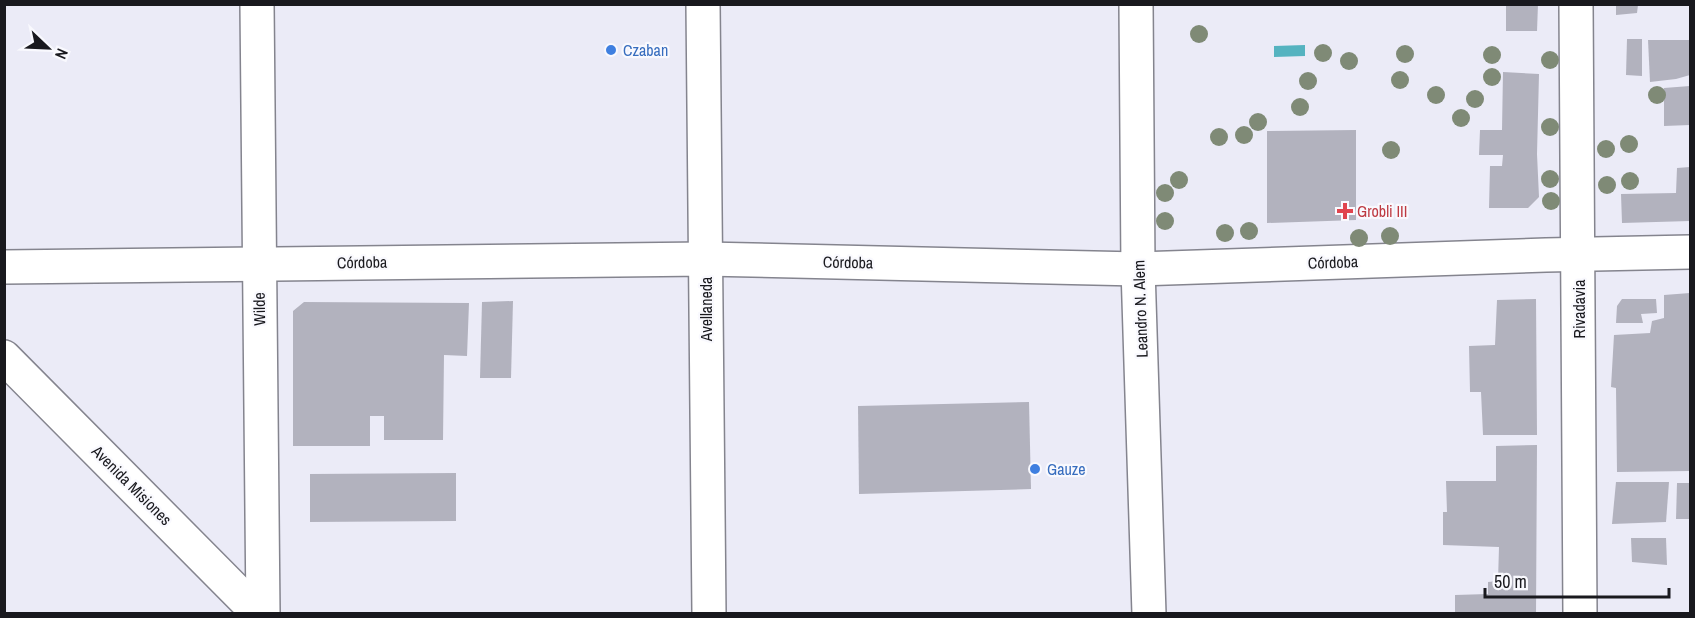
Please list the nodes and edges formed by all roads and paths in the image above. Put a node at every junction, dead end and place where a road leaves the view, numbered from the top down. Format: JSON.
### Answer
{"nodes":[{"id":1,"x":256,"y":4,"type":"edge"},
{"id":2,"x":703,"y":4,"type":"edge"},
{"id":3,"x":1136,"y":4,"type":"edge"},
{"id":4,"x":1576,"y":4,"type":"edge"},
{"id":5,"x":1690,"y":252,"type":"edge"},
{"id":6,"x":1578,"y":254,"type":"junction"},
{"id":7,"x":705,"y":259,"type":"junction"},
{"id":8,"x":258,"y":263,"type":"junction"},
{"id":9,"x":4,"y":267,"type":"edge"},
{"id":10,"x":1138,"y":269,"type":"junction"},
{"id":11,"x":4,"y":357,"type":"edge"},
{"id":12,"x":261,"y":614,"type":"edge"},
{"id":13,"x":709,"y":614,"type":"edge"},
{"id":14,"x":1149,"y":614,"type":"edge"},
{"id":15,"x":1580,"y":614,"type":"edge"}],
"edges":[{"from":1,"to":8,"type":"street","name":"Wilde"},
{"from":2,"to":7,"type":"street","name":"Avellaneda"},
{"from":3,"to":10,"type":"street","name":"Leandro N. Alem"},
{"from":4,"to":6,"type":"street","name":"Rivadavia"},
{"from":5,"to":6,"type":"street","name":"Córdoba"},
{"from":6,"to":10,"type":"street","name":"Córdoba"},
{"from":6,"to":15,"type":"street","name":"Rivadavia"},
{"from":7,"to":8,"type":"street","name":"Córdoba"},
{"from":7,"to":10,"type":"street","name":"Córdoba"},
{"from":7,"to":13,"type":"street","name":"Avellaneda"},
{"from":8,"to":9,"type":"street","name":"Córdoba"},
{"from":8,"to":12,"type":"street","name":"Wilde"},
{"from":10,"to":14,"type":"street","name":"Leandro N. Alem"},
{"from":11,"to":12,"type":"street","name":"Avenida Misiones"}]}
